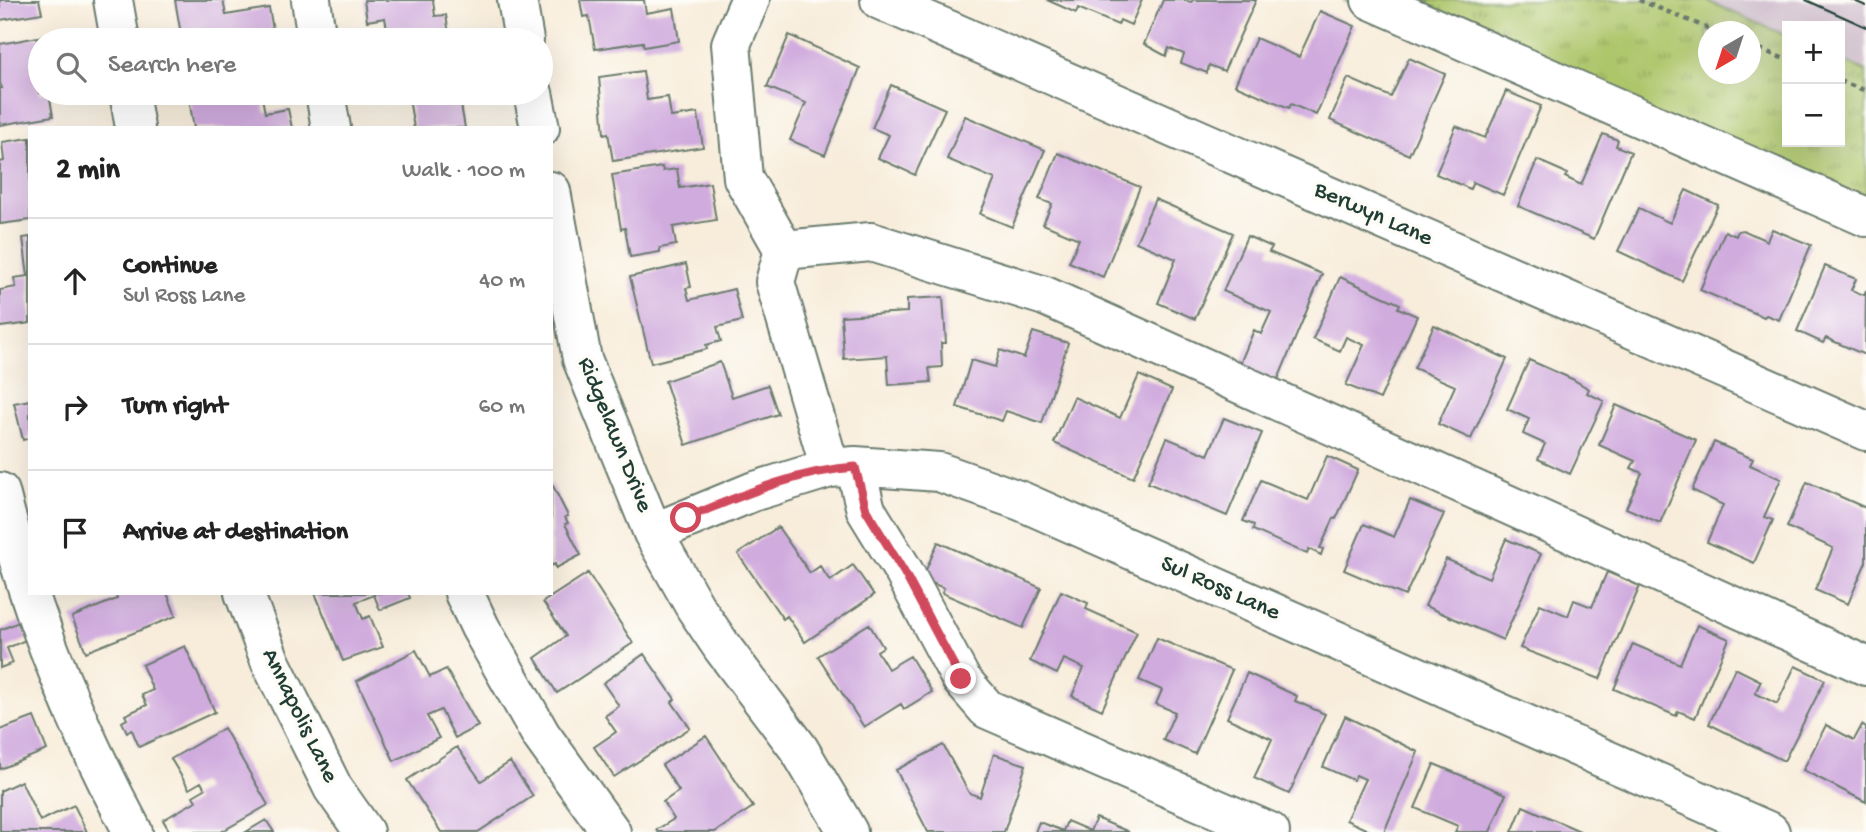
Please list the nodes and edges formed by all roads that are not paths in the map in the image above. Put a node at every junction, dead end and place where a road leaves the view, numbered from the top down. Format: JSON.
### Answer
{"nodes":[{"id":1,"x":113,"y":0,"type":"edge"},
{"id":2,"x":311,"y":0,"type":"edge"},
{"id":3,"x":517,"y":0,"type":"edge"},
{"id":4,"x":750,"y":0,"type":"edge"},
{"id":5,"x":880,"y":0,"type":"edge"},
{"id":6,"x":1371,"y":0,"type":"edge"},
{"id":7,"x":118,"y":28,"type":"edge"},
{"id":8,"x":315,"y":28,"type":"edge"},
{"id":9,"x":522,"y":28,"type":"edge"},
{"id":10,"x":131,"y":105,"type":"edge"},
{"id":11,"x":327,"y":105,"type":"edge"},
{"id":12,"x":535,"y":105,"type":"edge"},
{"id":13,"x":135,"y":126,"type":"edge"},
{"id":14,"x":331,"y":126,"type":"edge"},
{"id":15,"x":540,"y":126,"type":"edge"},
{"id":16,"x":553,"y":202,"type":"edge"},
{"id":17,"x":1866,"y":218,"type":"edge"},
{"id":18,"x":784,"y":250,"type":"junction"},
{"id":19,"x":1866,"y":431,"type":"edge"},
{"id":20,"x":842,"y":467,"type":"junction"},
{"id":21,"x":0,"y":492,"type":"edge"},
{"id":22,"x":653,"y":533,"type":"junction"},
{"id":23,"x":28,"y":589,"type":"edge"},
{"id":24,"x":30,"y":595,"type":"edge"},
{"id":25,"x":245,"y":595,"type":"edge"},
{"id":26,"x":465,"y":595,"type":"edge"},
{"id":27,"x":1866,"y":666,"type":"edge"},
{"id":28,"x":133,"y":832,"type":"edge"},
{"id":29,"x":364,"y":832,"type":"edge"},
{"id":30,"x":611,"y":832,"type":"edge"},
{"id":31,"x":848,"y":832,"type":"edge"},
{"id":32,"x":1270,"y":832,"type":"edge"},
{"id":33,"x":1770,"y":832,"type":"edge"}],
"edges":[{"from":1,"to":7,"type":"street"},
{"from":2,"to":8,"type":"street"},
{"from":3,"to":9,"type":"street"},
{"from":4,"to":18,"type":"street"},
{"from":5,"to":19,"type":"street","name":"Berwyn Lane"},
{"from":6,"to":17,"type":"street"},
{"from":10,"to":13,"type":"street"},
{"from":11,"to":14,"type":"street"},
{"from":12,"to":15,"type":"street"},
{"from":16,"to":22,"type":"street","name":"Ridgelawn Drive"},
{"from":18,"to":20,"type":"street"},
{"from":18,"to":27,"type":"street"},
{"from":20,"to":22,"type":"street","name":"Sul Ross Lane"},
{"from":20,"to":32,"type":"street"},
{"from":20,"to":33,"type":"street","name":"Sul Ross Lane"},
{"from":21,"to":23,"type":"street"},
{"from":22,"to":31,"type":"street","name":"Ridgelawn Drive"},
{"from":24,"to":28,"type":"street"},
{"from":25,"to":29,"type":"street","name":"Annapolis Lane"},
{"from":26,"to":30,"type":"street"}]}
